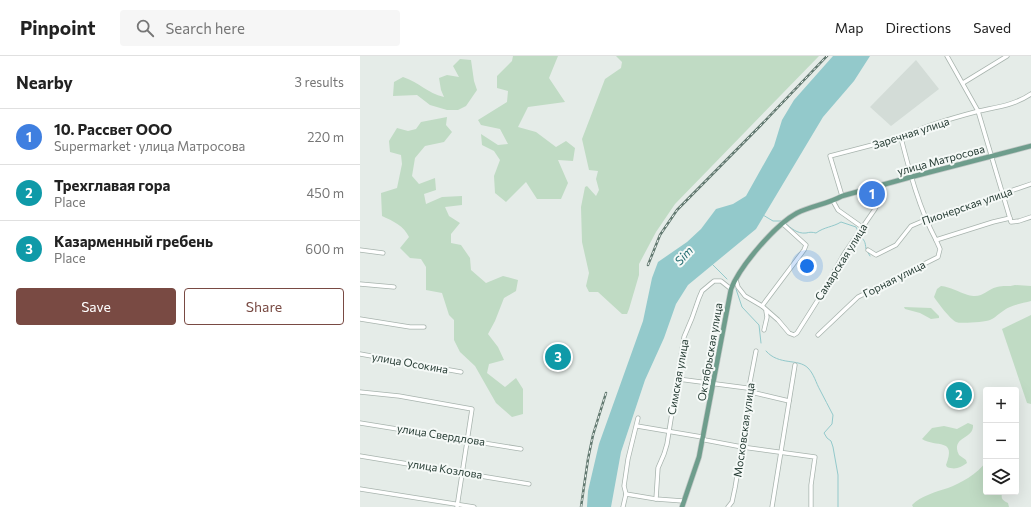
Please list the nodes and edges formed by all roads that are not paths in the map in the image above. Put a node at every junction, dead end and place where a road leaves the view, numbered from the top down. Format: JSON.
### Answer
{"nodes":[{"id":1,"x":947,"y":56,"type":"edge"},
{"id":2,"x":1007,"y":56,"type":"edge"},
{"id":3,"x":963,"y":83,"type":"junction"},
{"id":4,"x":1031,"y":94,"type":"edge"},
{"id":5,"x":978,"y":112,"type":"junction"},
{"id":6,"x":901,"y":138,"type":"junction"},
{"id":7,"x":1031,"y":146,"type":"edge"},
{"id":8,"x":991,"y":156,"type":"junction"},
{"id":9,"x":910,"y":177,"type":"junction"},
{"id":10,"x":1031,"y":184,"type":"edge"},
{"id":11,"x":880,"y":186,"type":"junction"},
{"id":12,"x":1002,"y":194,"type":"junction"},
{"id":13,"x":842,"y":196,"type":"junction"},
{"id":14,"x":833,"y":201,"type":"junction"},
{"id":15,"x":1031,"y":217,"type":"edge"},
{"id":16,"x":789,"y":218,"type":"joint"},
{"id":17,"x":1010,"y":218,"type":"junction"},
{"id":18,"x":925,"y":220,"type":"junction"},
{"id":19,"x":782,"y":224,"type":"junction"},
{"id":20,"x":862,"y":227,"type":"junction"},
{"id":21,"x":936,"y":240,"type":"junction"},
{"id":22,"x":360,"y":250,"type":"edge"},
{"id":23,"x":868,"y":250,"type":"dead end"},
{"id":24,"x":383,"y":253,"type":"dead end"},
{"id":25,"x":736,"y":280,"type":"junction"},
{"id":26,"x":360,"y":284,"type":"edge"},
{"id":27,"x":394,"y":287,"type":"dead end"},
{"id":28,"x":731,"y":289,"type":"junction"},
{"id":29,"x":762,"y":306,"type":"junction"},
{"id":30,"x":766,"y":311,"type":"junction"},
{"id":31,"x":360,"y":319,"type":"edge"},
{"id":32,"x":424,"y":327,"type":"dead end"},
{"id":33,"x":764,"y":330,"type":"dead end"},
{"id":34,"x":818,"y":335,"type":"dead end"},
{"id":35,"x":756,"y":351,"type":"dead end"},
{"id":36,"x":360,"y":354,"type":"edge"},
{"id":37,"x":795,"y":365,"type":"dead end"},
{"id":38,"x":461,"y":372,"type":"dead end"},
{"id":39,"x":678,"y":379,"type":"junction"},
{"id":40,"x":713,"y":384,"type":"junction"},
{"id":41,"x":360,"y":392,"type":"edge"},
{"id":42,"x":751,"y":392,"type":"junction"},
{"id":43,"x":789,"y":401,"type":"junction"},
{"id":44,"x":638,"y":418,"type":"dead end"},
{"id":45,"x":360,"y":423,"type":"edge"},
{"id":46,"x":637,"y":426,"type":"junction"},
{"id":47,"x":669,"y":432,"type":"junction"},
{"id":48,"x":703,"y":438,"type":"junction"},
{"id":49,"x":468,"y":440,"type":"junction"},
{"id":50,"x":742,"y":447,"type":"junction"},
{"id":51,"x":521,"y":449,"type":"dead end"},
{"id":52,"x":781,"y":452,"type":"junction"},
{"id":53,"x":360,"y":456,"type":"edge"},
{"id":54,"x":462,"y":472,"type":"junction"},
{"id":55,"x":529,"y":484,"type":"dead end"},
{"id":56,"x":360,"y":489,"type":"edge"},
{"id":57,"x":626,"y":494,"type":"junction"},
{"id":58,"x":656,"y":499,"type":"junction"},
{"id":59,"x":683,"y":501,"type":"junction"},
{"id":60,"x":458,"y":506,"type":"edge"},
{"id":61,"x":474,"y":507,"type":"edge"},
{"id":62,"x":623,"y":507,"type":"edge"},
{"id":63,"x":682,"y":507,"type":"edge"},
{"id":64,"x":728,"y":507,"type":"edge"},
{"id":65,"x":772,"y":507,"type":"edge"},
{"id":66,"x":811,"y":507,"type":"edge"}],
"edges":[{"from":1,"to":3,"type":"street"},
{"from":2,"to":3,"type":"street"},
{"from":3,"to":5,"type":"street"},
{"from":4,"to":5,"type":"street","name":"Заречная улица"},
{"from":5,"to":6,"type":"street","name":"Заречная улица"},
{"from":5,"to":8,"type":"street"},
{"from":6,"to":9,"type":"street"},
{"from":6,"to":13,"type":"street","name":"Заречная улица"},
{"from":7,"to":8,"type":"main road","name":"улица Матросова"},
{"from":8,"to":9,"type":"main road","name":"улица Матросова"},
{"from":8,"to":12,"type":"street"},
{"from":9,"to":11,"type":"main road","name":"улица Матросова"},
{"from":9,"to":18,"type":"street"},
{"from":10,"to":12,"type":"street","name":"Пионерская улица"},
{"from":11,"to":13,"type":"main road","name":"улица Матросова"},
{"from":11,"to":20,"type":"street","name":"Самарская улица"},
{"from":12,"to":17,"type":"street"},
{"from":12,"to":18,"type":"street","name":"Пионерская улица"},
{"from":13,"to":14,"type":"main road","name":"улица Матросова"},
{"from":14,"to":16,"type":"main road","name":"улица Матросова"},
{"from":14,"to":20,"type":"street"},
{"from":15,"to":17,"type":"street"},
{"from":16,"to":19,"type":"main road","name":"Октябрьская улица"},
{"from":17,"to":21,"type":"street"},
{"from":18,"to":21,"type":"street"},
{"from":18,"to":23,"type":"street","name":"Пионерская улица"},
{"from":19,"to":25,"type":"main road","name":"Октябрьская улица"},
{"from":19,"to":29,"type":"street"},
{"from":20,"to":30,"type":"street","name":"Самарская улица"},
{"from":21,"to":34,"type":"street","name":"Горная улица"},
{"from":22,"to":24,"type":"street"},
{"from":25,"to":28,"type":"main road","name":"Октябрьская улица"},
{"from":25,"to":29,"type":"street"},
{"from":26,"to":27,"type":"street"},
{"from":28,"to":39,"type":"street","name":"Симская улица"},
{"from":28,"to":40,"type":"main road","name":"Октябрьская улица"},
{"from":29,"to":30,"type":"street"},
{"from":30,"to":33,"type":"street"},
{"from":31,"to":32,"type":"street"},
{"from":35,"to":42,"type":"street","name":"Московская улица"},
{"from":36,"to":38,"type":"street","name":"улица Осокина"},
{"from":37,"to":43,"type":"street"},
{"from":39,"to":40,"type":"street"},
{"from":39,"to":47,"type":"street","name":"Симская улица"},
{"from":40,"to":42,"type":"street"},
{"from":40,"to":48,"type":"main road","name":"Октябрьская улица"},
{"from":41,"to":49,"type":"street"},
{"from":42,"to":43,"type":"street"},
{"from":42,"to":50,"type":"street","name":"Московская улица"},
{"from":43,"to":52,"type":"street"},
{"from":44,"to":46,"type":"street"},
{"from":45,"to":49,"type":"street","name":"улица Свердлова"},
{"from":46,"to":47,"type":"street"},
{"from":46,"to":57,"type":"street"},
{"from":47,"to":48,"type":"street"},
{"from":47,"to":58,"type":"street","name":"Симская улица"},
{"from":48,"to":50,"type":"street"},
{"from":48,"to":59,"type":"main road","name":"Октябрьская улица"},
{"from":49,"to":51,"type":"street","name":"улица Свердлова"},
{"from":49,"to":54,"type":"street"},
{"from":50,"to":52,"type":"street"},
{"from":50,"to":64,"type":"street","name":"Московская улица"},
{"from":52,"to":65,"type":"street"},
{"from":52,"to":66,"type":"street"},
{"from":53,"to":54,"type":"street","name":"улица Козлова"},
{"from":54,"to":55,"type":"street","name":"улица Козлова"},
{"from":54,"to":60,"type":"street"},
{"from":56,"to":60,"type":"street"},
{"from":57,"to":58,"type":"street"},
{"from":57,"to":62,"type":"street"},
{"from":58,"to":59,"type":"street"},
{"from":59,"to":63,"type":"main road","name":"Октябрьская улица"},
{"from":60,"to":61,"type":"street"}]}
